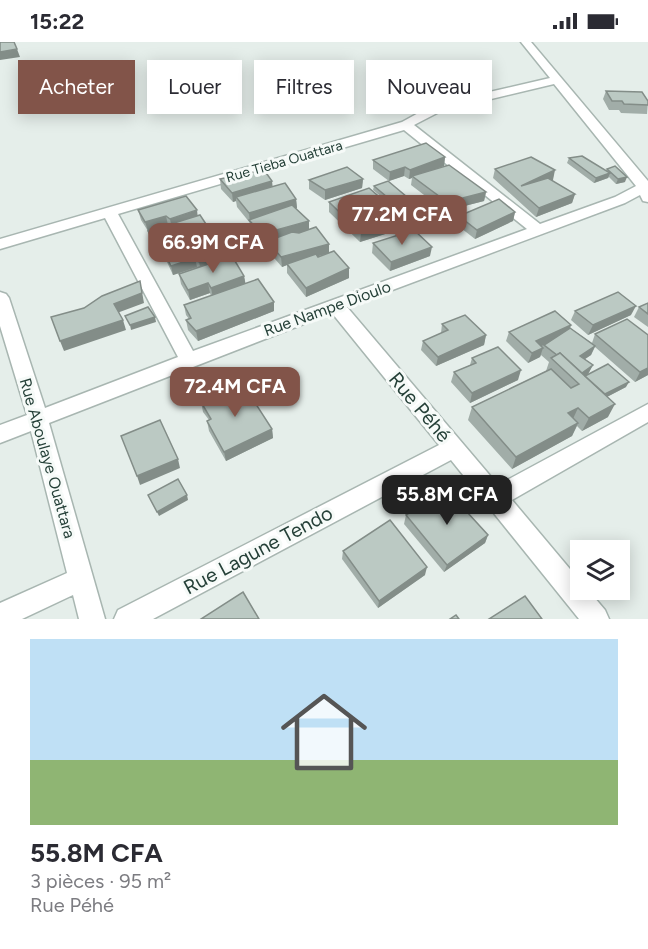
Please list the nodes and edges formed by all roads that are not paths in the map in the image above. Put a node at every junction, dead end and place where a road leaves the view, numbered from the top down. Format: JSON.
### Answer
{"nodes":[{"id":1,"x":526,"y":42,"type":"edge"},
{"id":2,"x":557,"y":80,"type":"junction"},
{"id":3,"x":406,"y":125,"type":"junction"},
{"id":4,"x":646,"y":190,"type":"edge"},
{"id":5,"x":109,"y":212,"type":"junction"},
{"id":6,"x":538,"y":230,"type":"junction"},
{"id":7,"x":0,"y":244,"type":"edge"},
{"id":8,"x":0,"y":298,"type":"edge"},
{"id":9,"x":336,"y":306,"type":"junction"},
{"id":10,"x":189,"y":361,"type":"junction"},
{"id":11,"x":648,"y":412,"type":"edge"},
{"id":12,"x":38,"y":419,"type":"junction"},
{"id":13,"x":0,"y":434,"type":"edge"},
{"id":14,"x":453,"y":448,"type":"junction"},
{"id":15,"x":495,"y":498,"type":"junction"},
{"id":16,"x":81,"y":579,"type":"junction"},
{"id":17,"x":0,"y":616,"type":"edge"},
{"id":18,"x":92,"y":619,"type":"edge"},
{"id":19,"x":126,"y":619,"type":"edge"},
{"id":20,"x":596,"y":619,"type":"edge"}],
"edges":[{"from":1,"to":2,"type":"street"},
{"from":2,"to":3,"type":"street","name":"Rue Tieba Ouattara"},
{"from":2,"to":4,"type":"street"},
{"from":3,"to":5,"type":"street","name":"Rue Tieba Ouattara"},
{"from":3,"to":6,"type":"street"},
{"from":4,"to":6,"type":"street","name":"Rue Nampe Dioulo"},
{"from":5,"to":7,"type":"street","name":"Rue Tieba Ouattara"},
{"from":5,"to":10,"type":"street"},
{"from":6,"to":9,"type":"street","name":"Rue Nampe Dioulo"},
{"from":8,"to":12,"type":"street","name":"Rue Aboulaye Ouattara"},
{"from":9,"to":10,"type":"street","name":"Rue Nampe Dioulo"},
{"from":9,"to":14,"type":"street","name":"Rue Péhé"},
{"from":10,"to":12,"type":"street","name":"Rue Nampe Dioulo"},
{"from":11,"to":15,"type":"street"},
{"from":12,"to":13,"type":"street","name":"Rue Nampe Dioulo"},
{"from":12,"to":16,"type":"street","name":"Rue Aboulaye Ouattara"},
{"from":14,"to":15,"type":"street","name":"Rue Péhé"},
{"from":14,"to":19,"type":"street","name":"Rue Lagune Tendo"},
{"from":15,"to":20,"type":"street","name":"Rue Péhé"},
{"from":16,"to":17,"type":"street"},
{"from":16,"to":18,"type":"street","name":"Rue Aboulaye Ouattara"}]}
